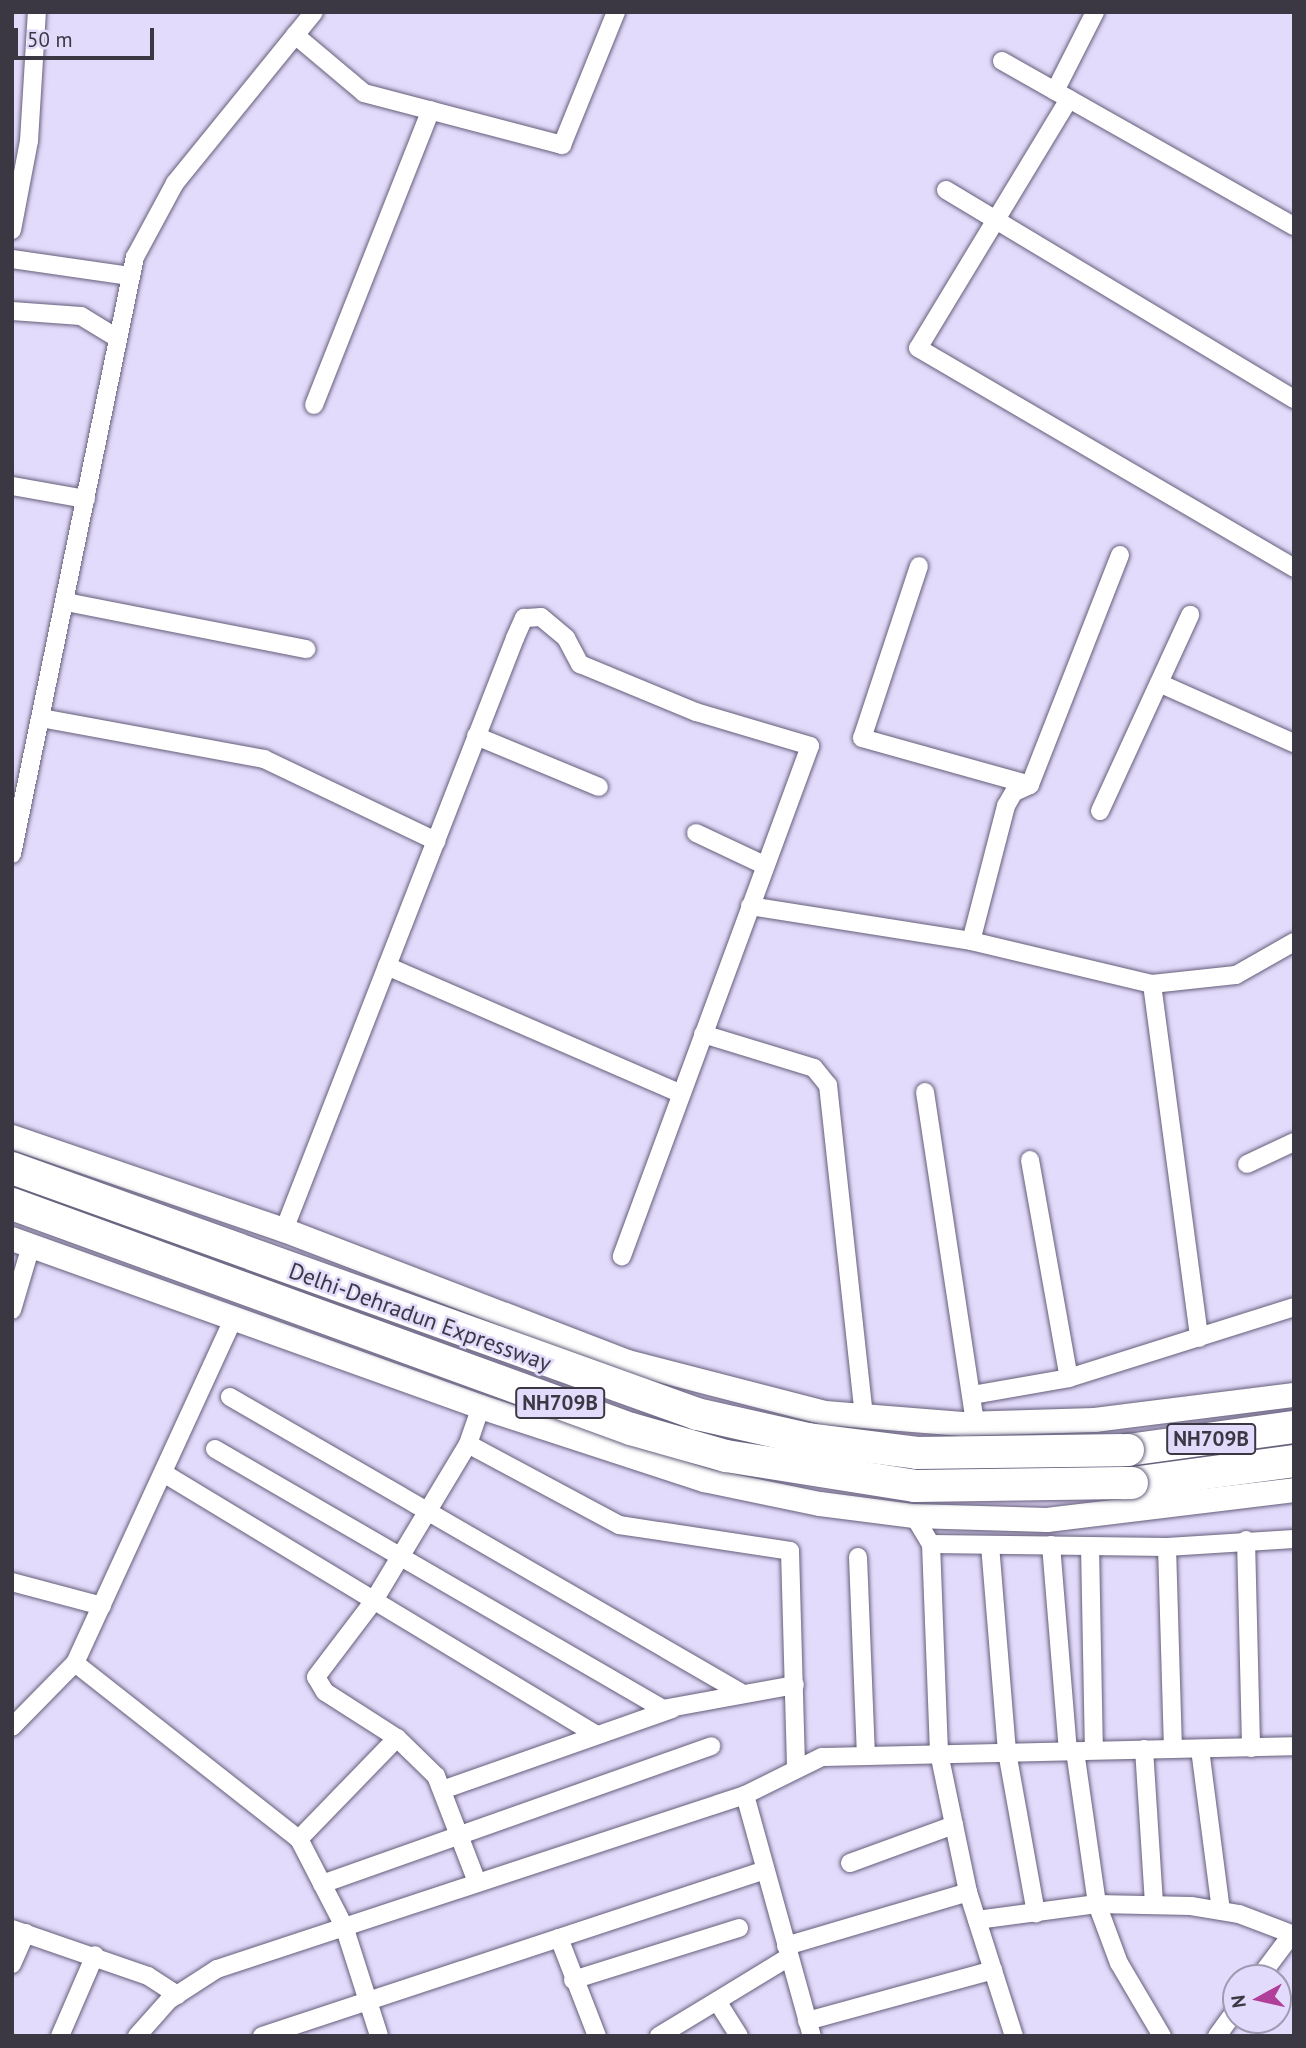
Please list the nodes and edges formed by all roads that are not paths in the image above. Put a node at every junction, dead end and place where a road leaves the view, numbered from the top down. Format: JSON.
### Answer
{"nodes":[{"id":1,"x":37,"y":12,"type":"edge"},
{"id":2,"x":314,"y":12,"type":"edge"},
{"id":3,"x":617,"y":12,"type":"edge"},
{"id":4,"x":1095,"y":12,"type":"edge"},
{"id":5,"x":295,"y":35,"type":"junction"},
{"id":6,"x":1002,"y":61,"type":"dead end"},
{"id":7,"x":1062,"y":95,"type":"junction"},
{"id":8,"x":430,"y":110,"type":"junction"},
{"id":9,"x":21,"y":141,"type":"edge"},
{"id":10,"x":946,"y":190,"type":"dead end"},
{"id":11,"x":993,"y":218,"type":"junction"},
{"id":12,"x":1294,"y":226,"type":"edge"},
{"id":13,"x":12,"y":230,"type":"edge"},
{"id":14,"x":12,"y":259,"type":"edge"},
{"id":15,"x":130,"y":276,"type":"junction"},
{"id":16,"x":12,"y":312,"type":"edge"},
{"id":17,"x":117,"y":338,"type":"junction"},
{"id":18,"x":1294,"y":399,"type":"edge"},
{"id":19,"x":314,"y":405,"type":"dead end"},
{"id":20,"x":12,"y":486,"type":"edge"},
{"id":21,"x":86,"y":499,"type":"junction"},
{"id":22,"x":1120,"y":555,"type":"dead end"},
{"id":23,"x":919,"y":566,"type":"dead end"},
{"id":24,"x":1294,"y":568,"type":"edge"},
{"id":25,"x":66,"y":603,"type":"junction"},
{"id":26,"x":1190,"y":615,"type":"dead end"},
{"id":27,"x":306,"y":649,"type":"dead end"},
{"id":28,"x":1159,"y":683,"type":"junction"},
{"id":29,"x":41,"y":718,"type":"junction"},
{"id":30,"x":476,"y":736,"type":"junction"},
{"id":31,"x":1294,"y":743,"type":"edge"},
{"id":32,"x":1030,"y":785,"type":"junction"},
{"id":33,"x":599,"y":787,"type":"dead end"},
{"id":34,"x":1100,"y":811,"type":"dead end"},
{"id":35,"x":696,"y":833,"type":"dead end"},
{"id":36,"x":436,"y":841,"type":"junction"},
{"id":37,"x":12,"y":854,"type":"edge"},
{"id":38,"x":764,"y":864,"type":"junction"},
{"id":39,"x":750,"y":906,"type":"junction"},
{"id":40,"x":971,"y":941,"type":"junction"},
{"id":41,"x":1294,"y":942,"type":"edge"},
{"id":42,"x":387,"y":966,"type":"junction"},
{"id":43,"x":1152,"y":984,"type":"junction"},
{"id":44,"x":704,"y":1034,"type":"junction"},
{"id":45,"x":925,"y":1092,"type":"dead end"},
{"id":46,"x":681,"y":1094,"type":"junction"},
{"id":47,"x":12,"y":1137,"type":"edge"},
{"id":48,"x":1294,"y":1142,"type":"edge"},
{"id":49,"x":1030,"y":1160,"type":"dead end"},
{"id":50,"x":1247,"y":1164,"type":"dead end"},
{"id":51,"x":12,"y":1168,"type":"edge"},
{"id":52,"x":12,"y":1204,"type":"edge"},
{"id":53,"x":284,"y":1230,"type":"junction"},
{"id":54,"x":22,"y":1243,"type":"edge"},
{"id":55,"x":622,"y":1256,"type":"dead end"},
{"id":56,"x":1294,"y":1307,"type":"edge"},
{"id":57,"x":12,"y":1310,"type":"edge"},
{"id":58,"x":234,"y":1317,"type":"junction"},
{"id":59,"x":1199,"y":1338,"type":"junction"},
{"id":60,"x":1069,"y":1378,"type":"junction"},
{"id":61,"x":972,"y":1395,"type":"junction"},
{"id":62,"x":1294,"y":1395,"type":"edge"},
{"id":63,"x":230,"y":1397,"type":"dead end"},
{"id":64,"x":481,"y":1407,"type":"junction"},
{"id":65,"x":864,"y":1419,"type":"junction"},
{"id":66,"x":975,"y":1424,"type":"junction"},
{"id":67,"x":1294,"y":1427,"type":"edge"},
{"id":68,"x":468,"y":1444,"type":"junction"},
{"id":69,"x":215,"y":1449,"type":"dead end"},
{"id":70,"x":1294,"y":1461,"type":"edge"},
{"id":71,"x":165,"y":1474,"type":"junction"},
{"id":72,"x":1294,"y":1490,"type":"edge"},
{"id":73,"x":428,"y":1510,"type":"junction"},
{"id":74,"x":915,"y":1516,"type":"junction"},
{"id":75,"x":1294,"y":1539,"type":"edge"},
{"id":76,"x":1246,"y":1540,"type":"junction"},
{"id":77,"x":931,"y":1544,"type":"junction"},
{"id":78,"x":990,"y":1545,"type":"junction"},
{"id":79,"x":1051,"y":1545,"type":"junction"},
{"id":80,"x":1090,"y":1546,"type":"junction"},
{"id":81,"x":1167,"y":1547,"type":"junction"},
{"id":82,"x":401,"y":1556,"type":"junction"},
{"id":83,"x":858,"y":1557,"type":"dead end"},
{"id":84,"x":12,"y":1582,"type":"edge"},
{"id":85,"x":373,"y":1602,"type":"junction"},
{"id":86,"x":102,"y":1606,"type":"junction"},
{"id":87,"x":75,"y":1663,"type":"junction"},
{"id":88,"x":795,"y":1685,"type":"junction"},
{"id":89,"x":740,"y":1692,"type":"junction"},
{"id":90,"x":673,"y":1709,"type":"junction"},
{"id":91,"x":12,"y":1727,"type":"edge"},
{"id":92,"x":595,"y":1734,"type":"junction"},
{"id":93,"x":397,"y":1738,"type":"junction"},
{"id":94,"x":711,"y":1746,"type":"dead end"},
{"id":95,"x":1294,"y":1746,"type":"edge"},
{"id":96,"x":1094,"y":1747,"type":"junction"},
{"id":97,"x":1251,"y":1748,"type":"junction"},
{"id":98,"x":1144,"y":1749,"type":"junction"},
{"id":99,"x":1172,"y":1749,"type":"junction"},
{"id":100,"x":1200,"y":1749,"type":"junction"},
{"id":101,"x":1071,"y":1751,"type":"junction"},
{"id":102,"x":1007,"y":1752,"type":"junction"},
{"id":103,"x":939,"y":1754,"type":"junction"},
{"id":104,"x":866,"y":1755,"type":"junction"},
{"id":105,"x":796,"y":1767,"type":"junction"},
{"id":106,"x":445,"y":1790,"type":"junction"},
{"id":107,"x":745,"y":1795,"type":"junction"},
{"id":108,"x":954,"y":1825,"type":"junction"},
{"id":109,"x":462,"y":1837,"type":"junction"},
{"id":110,"x":299,"y":1839,"type":"junction"},
{"id":111,"x":850,"y":1863,"type":"dead end"},
{"id":112,"x":765,"y":1870,"type":"junction"},
{"id":113,"x":477,"y":1882,"type":"junction"},
{"id":114,"x":322,"y":1884,"type":"junction"},
{"id":115,"x":968,"y":1892,"type":"junction"},
{"id":116,"x":1097,"y":1904,"type":"junction"},
{"id":117,"x":1154,"y":1906,"type":"junction"},
{"id":118,"x":1221,"y":1911,"type":"junction"},
{"id":119,"x":1036,"y":1913,"type":"junction"},
{"id":120,"x":977,"y":1920,"type":"junction"},
{"id":121,"x":344,"y":1926,"type":"junction"},
{"id":122,"x":739,"y":1928,"type":"dead end"},
{"id":123,"x":19,"y":1931,"type":"edge"},
{"id":124,"x":1293,"y":1935,"type":"edge"},
{"id":125,"x":559,"y":1938,"type":"junction"},
{"id":126,"x":788,"y":1952,"type":"junction"},
{"id":127,"x":95,"y":1955,"type":"junction"},
{"id":128,"x":12,"y":1964,"type":"edge"},
{"id":129,"x":1270,"y":1964,"type":"edge"},
{"id":130,"x":993,"y":1970,"type":"junction"},
{"id":131,"x":573,"y":1980,"type":"junction"},
{"id":132,"x":177,"y":1995,"type":"junction"},
{"id":133,"x":717,"y":2001,"type":"junction"},
{"id":134,"x":369,"y":2004,"type":"junction"},
{"id":135,"x":809,"y":2028,"type":"edge"},
{"id":136,"x":293,"y":2031,"type":"edge"},
{"id":137,"x":662,"y":2035,"type":"edge"},
{"id":138,"x":60,"y":2036,"type":"edge"},
{"id":139,"x":137,"y":2036,"type":"edge"},
{"id":140,"x":261,"y":2036,"type":"edge"},
{"id":141,"x":379,"y":2036,"type":"edge"},
{"id":142,"x":597,"y":2036,"type":"edge"},
{"id":143,"x":738,"y":2036,"type":"edge"},
{"id":144,"x":1014,"y":2036,"type":"edge"},
{"id":145,"x":1162,"y":2036,"type":"edge"}],
"edges":[{"from":1,"to":9,"type":"street"},
{"from":2,"to":5,"type":"street"},
{"from":3,"to":8,"type":"street"},
{"from":4,"to":7,"type":"street"},
{"from":5,"to":8,"type":"street"},
{"from":5,"to":15,"type":"street"},
{"from":6,"to":7,"type":"street"},
{"from":7,"to":11,"type":"street"},
{"from":7,"to":12,"type":"street"},
{"from":8,"to":19,"type":"street"},
{"from":9,"to":13,"type":"street"},
{"from":10,"to":11,"type":"street"},
{"from":11,"to":18,"type":"street"},
{"from":11,"to":24,"type":"street"},
{"from":14,"to":15,"type":"street"},
{"from":15,"to":17,"type":"street"},
{"from":16,"to":17,"type":"street"},
{"from":17,"to":21,"type":"street"},
{"from":20,"to":21,"type":"street"},
{"from":21,"to":25,"type":"street"},
{"from":22,"to":32,"type":"street"},
{"from":23,"to":32,"type":"street"},
{"from":25,"to":27,"type":"street"},
{"from":25,"to":29,"type":"street"},
{"from":26,"to":28,"type":"street"},
{"from":28,"to":31,"type":"street"},
{"from":28,"to":34,"type":"street"},
{"from":29,"to":36,"type":"street"},
{"from":29,"to":37,"type":"street"},
{"from":30,"to":33,"type":"street"},
{"from":30,"to":36,"type":"street"},
{"from":30,"to":38,"type":"street"},
{"from":32,"to":40,"type":"street"},
{"from":35,"to":38,"type":"street"},
{"from":36,"to":42,"type":"street"},
{"from":38,"to":39,"type":"street"},
{"from":39,"to":40,"type":"street"},
{"from":39,"to":44,"type":"street"},
{"from":40,"to":43,"type":"street"},
{"from":41,"to":43,"type":"street"},
{"from":42,"to":46,"type":"street"},
{"from":42,"to":53,"type":"street"},
{"from":43,"to":59,"type":"street"},
{"from":44,"to":46,"type":"street"},
{"from":44,"to":65,"type":"street"},
{"from":45,"to":61,"type":"street"},
{"from":46,"to":55,"type":"street"},
{"from":47,"to":53,"type":"street"},
{"from":48,"to":50,"type":"street"},
{"from":49,"to":60,"type":"street"},
{"from":51,"to":67,"type":"highway","name":"Delhi-Dehradun Expressway","number":"NH709B","bridge":true},
{"from":52,"to":70,"type":"highway","name":"Delhi-Dehradun Expressway","number":"NH709B","bridge":true},
{"from":53,"to":58,"type":"street"},
{"from":53,"to":65,"type":"street"},
{"from":54,"to":57,"type":"street"},
{"from":54,"to":58,"type":"street"},
{"from":56,"to":59,"type":"street"},
{"from":58,"to":64,"type":"street"},
{"from":58,"to":71,"type":"street"},
{"from":59,"to":60,"type":"street"},
{"from":60,"to":61,"type":"street"},
{"from":61,"to":66,"type":"street"},
{"from":62,"to":66,"type":"street"},
{"from":63,"to":73,"type":"street"},
{"from":64,"to":68,"type":"street"},
{"from":64,"to":74,"type":"street"},
{"from":65,"to":66,"type":"street"},
{"from":68,"to":73,"type":"street"},
{"from":68,"to":88,"type":"street"},
{"from":69,"to":82,"type":"street"},
{"from":71,"to":85,"type":"street"},
{"from":71,"to":86,"type":"street"},
{"from":72,"to":74,"type":"street"},
{"from":73,"to":82,"type":"street"},
{"from":73,"to":89,"type":"street"},
{"from":74,"to":77,"type":"street"},
{"from":75,"to":76,"type":"street"},
{"from":76,"to":81,"type":"street"},
{"from":76,"to":97,"type":"street"},
{"from":77,"to":78,"type":"street"},
{"from":77,"to":103,"type":"street"},
{"from":78,"to":79,"type":"street"},
{"from":78,"to":102,"type":"street"},
{"from":79,"to":80,"type":"street"},
{"from":79,"to":101,"type":"street"},
{"from":80,"to":81,"type":"street"},
{"from":80,"to":96,"type":"street"},
{"from":81,"to":99,"type":"street"},
{"from":82,"to":85,"type":"street"},
{"from":82,"to":90,"type":"street"},
{"from":83,"to":104,"type":"street"},
{"from":84,"to":86,"type":"street"},
{"from":85,"to":92,"type":"street"},
{"from":85,"to":93,"type":"street"},
{"from":86,"to":87,"type":"street"},
{"from":87,"to":91,"type":"street"},
{"from":87,"to":110,"type":"street"},
{"from":88,"to":89,"type":"street"},
{"from":88,"to":105,"type":"street"},
{"from":89,"to":90,"type":"street"},
{"from":90,"to":92,"type":"street"},
{"from":92,"to":106,"type":"street"},
{"from":93,"to":106,"type":"street"},
{"from":93,"to":110,"type":"street"},
{"from":94,"to":109,"type":"street"},
{"from":95,"to":97,"type":"street"},
{"from":96,"to":98,"type":"street"},
{"from":96,"to":101,"type":"street"},
{"from":97,"to":100,"type":"street"},
{"from":98,"to":99,"type":"street"},
{"from":98,"to":117,"type":"street"},
{"from":99,"to":100,"type":"street"},
{"from":100,"to":118,"type":"street"},
{"from":101,"to":102,"type":"street"},
{"from":101,"to":116,"type":"street"},
{"from":102,"to":103,"type":"street"},
{"from":102,"to":119,"type":"street"},
{"from":103,"to":104,"type":"street"},
{"from":103,"to":108,"type":"street"},
{"from":104,"to":105,"type":"street"},
{"from":105,"to":107,"type":"street"},
{"from":106,"to":109,"type":"street"},
{"from":107,"to":112,"type":"street"},
{"from":107,"to":113,"type":"street"},
{"from":108,"to":111,"type":"street"},
{"from":108,"to":115,"type":"street"},
{"from":109,"to":113,"type":"street"},
{"from":109,"to":114,"type":"street"},
{"from":110,"to":114,"type":"street"},
{"from":112,"to":125,"type":"street"},
{"from":112,"to":126,"type":"street"},
{"from":113,"to":121,"type":"street"},
{"from":114,"to":121,"type":"street"},
{"from":115,"to":120,"type":"street"},
{"from":115,"to":126,"type":"street"},
{"from":116,"to":117,"type":"street"},
{"from":116,"to":119,"type":"street"},
{"from":116,"to":145,"type":"street"},
{"from":117,"to":118,"type":"street"},
{"from":118,"to":124,"type":"street"},
{"from":119,"to":120,"type":"street"},
{"from":120,"to":130,"type":"street"},
{"from":121,"to":132,"type":"street"},
{"from":121,"to":134,"type":"street"},
{"from":122,"to":131,"type":"street"},
{"from":123,"to":127,"type":"street"},
{"from":123,"to":128,"type":"street"},
{"from":124,"to":129,"type":"street"},
{"from":125,"to":131,"type":"street"},
{"from":125,"to":134,"type":"street"},
{"from":126,"to":133,"type":"street"},
{"from":126,"to":135,"type":"street"},
{"from":127,"to":132,"type":"street"},
{"from":127,"to":138,"type":"street"},
{"from":130,"to":135,"type":"street"},
{"from":130,"to":144,"type":"street"},
{"from":131,"to":142,"type":"street"},
{"from":132,"to":139,"type":"street"},
{"from":133,"to":137,"type":"street"},
{"from":133,"to":143,"type":"street"},
{"from":134,"to":136,"type":"street"},
{"from":134,"to":141,"type":"street"},
{"from":136,"to":140,"type":"street"}]}
